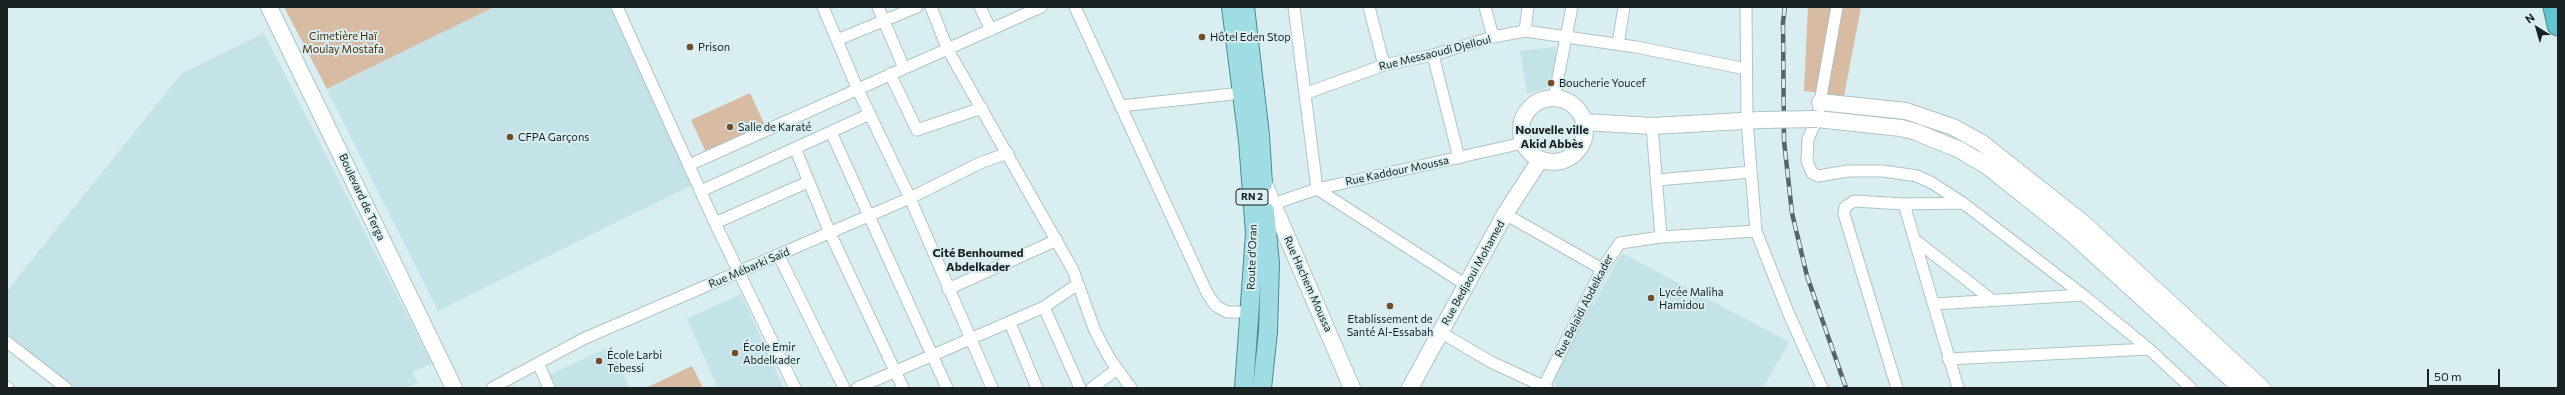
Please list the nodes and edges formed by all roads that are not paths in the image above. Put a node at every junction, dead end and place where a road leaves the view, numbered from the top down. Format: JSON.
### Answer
{"nodes":[{"id":1,"x":269,"y":7,"type":"edge"},
{"id":2,"x":617,"y":7,"type":"edge"},
{"id":3,"x":823,"y":7,"type":"edge"},
{"id":4,"x":878,"y":7,"type":"edge"},
{"id":5,"x":917,"y":7,"type":"edge"},
{"id":6,"x":931,"y":7,"type":"edge"},
{"id":7,"x":980,"y":7,"type":"edge"},
{"id":8,"x":1040,"y":7,"type":"edge"},
{"id":9,"x":1075,"y":7,"type":"edge"},
{"id":10,"x":1231,"y":7,"type":"edge"},
{"id":11,"x":1245,"y":7,"type":"edge"},
{"id":12,"x":1294,"y":7,"type":"edge"},
{"id":13,"x":1369,"y":7,"type":"edge"},
{"id":14,"x":1485,"y":7,"type":"edge"},
{"id":15,"x":1528,"y":7,"type":"edge"},
{"id":16,"x":1572,"y":7,"type":"edge"},
{"id":17,"x":1624,"y":7,"type":"edge"},
{"id":18,"x":1746,"y":7,"type":"edge"},
{"id":19,"x":1837,"y":7,"type":"edge"},
{"id":20,"x":2554,"y":7,"type":"edge"},
{"id":21,"x":884,"y":21,"type":"junction"},
{"id":22,"x":2558,"y":25,"type":"edge"},
{"id":23,"x":991,"y":30,"type":"junction"},
{"id":24,"x":1525,"y":31,"type":"junction"},
{"id":25,"x":1566,"y":36,"type":"junction"},
{"id":26,"x":1493,"y":38,"type":"junction"},
{"id":27,"x":837,"y":40,"type":"junction"},
{"id":28,"x":1618,"y":44,"type":"junction"},
{"id":29,"x":948,"y":50,"type":"junction"},
{"id":30,"x":1433,"y":55,"type":"junction"},
{"id":31,"x":1384,"y":65,"type":"junction"},
{"id":32,"x":904,"y":68,"type":"junction"},
{"id":33,"x":1746,"y":69,"type":"junction"},
{"id":34,"x":890,"y":74,"type":"junction"},
{"id":35,"x":858,"y":90,"type":"junction"},
{"id":36,"x":1242,"y":93,"type":"junction"},
{"id":37,"x":1307,"y":93,"type":"junction"},
{"id":38,"x":1554,"y":98,"type":"junction"},
{"id":39,"x":1820,"y":102,"type":"junction"},
{"id":40,"x":1120,"y":106,"type":"junction"},
{"id":41,"x":982,"y":108,"type":"junction"},
{"id":42,"x":870,"y":114,"type":"junction"},
{"id":43,"x":1817,"y":119,"type":"junction"},
{"id":44,"x":1754,"y":120,"type":"junction"},
{"id":45,"x":1584,"y":122,"type":"junction"},
{"id":46,"x":1652,"y":126,"type":"junction"},
{"id":47,"x":831,"y":132,"type":"junction"},
{"id":48,"x":1976,"y":140,"type":"junction"},
{"id":49,"x":1523,"y":143,"type":"junction"},
{"id":50,"x":795,"y":148,"type":"junction"},
{"id":51,"x":1008,"y":154,"type":"junction"},
{"id":52,"x":1968,"y":154,"type":"junction"},
{"id":53,"x":1459,"y":158,"type":"junction"},
{"id":54,"x":1540,"y":160,"type":"junction"},
{"id":55,"x":689,"y":165,"type":"junction"},
{"id":56,"x":1750,"y":172,"type":"junction"},
{"id":57,"x":1658,"y":180,"type":"junction"},
{"id":58,"x":1263,"y":181,"type":"junction"},
{"id":59,"x":808,"y":182,"type":"junction"},
{"id":60,"x":1317,"y":188,"type":"junction"},
{"id":61,"x":701,"y":191,"type":"junction"},
{"id":62,"x":910,"y":198,"type":"junction"},
{"id":63,"x":1963,"y":203,"type":"junction"},
{"id":64,"x":1273,"y":204,"type":"junction"},
{"id":65,"x":1904,"y":204,"type":"junction"},
{"id":66,"x":1504,"y":214,"type":"junction"},
{"id":67,"x":870,"y":216,"type":"junction"},
{"id":68,"x":715,"y":223,"type":"junction"},
{"id":69,"x":1756,"y":231,"type":"junction"},
{"id":70,"x":830,"y":233,"type":"junction"},
{"id":71,"x":1661,"y":237,"type":"junction"},
{"id":72,"x":1914,"y":239,"type":"junction"},
{"id":73,"x":1056,"y":240,"type":"junction"},
{"id":74,"x":779,"y":256,"type":"junction"},
{"id":75,"x":1602,"y":269,"type":"junction"},
{"id":76,"x":739,"y":273,"type":"junction"},
{"id":77,"x":1078,"y":284,"type":"junction"},
{"id":78,"x":1466,"y":285,"type":"junction"},
{"id":79,"x":948,"y":289,"type":"junction"},
{"id":80,"x":2083,"y":295,"type":"junction"},
{"id":81,"x":1992,"y":300,"type":"junction"},
{"id":82,"x":1934,"y":304,"type":"junction"},
{"id":83,"x":1044,"y":307,"type":"junction"},
{"id":84,"x":1249,"y":312,"type":"junction"},
{"id":85,"x":1010,"y":323,"type":"junction"},
{"id":86,"x":1440,"y":332,"type":"junction"},
{"id":87,"x":970,"y":340,"type":"junction"},
{"id":88,"x":7,"y":342,"type":"edge"},
{"id":89,"x":2149,"y":349,"type":"junction"},
{"id":90,"x":934,"y":355,"type":"junction"},
{"id":91,"x":1948,"y":360,"type":"junction"},
{"id":92,"x":538,"y":362,"type":"junction"},
{"id":93,"x":1117,"y":369,"type":"junction"},
{"id":94,"x":896,"y":370,"type":"junction"},
{"id":95,"x":1544,"y":387,"type":"edge"},
{"id":96,"x":2258,"y":387,"type":"edge"},
{"id":97,"x":66,"y":388,"type":"edge"},
{"id":98,"x":454,"y":388,"type":"edge"},
{"id":99,"x":492,"y":388,"type":"edge"},
{"id":100,"x":549,"y":388,"type":"edge"},
{"id":101,"x":795,"y":388,"type":"edge"},
{"id":102,"x":844,"y":388,"type":"edge"},
{"id":103,"x":857,"y":388,"type":"edge"},
{"id":104,"x":903,"y":388,"type":"edge"},
{"id":105,"x":947,"y":388,"type":"edge"},
{"id":106,"x":992,"y":388,"type":"edge"},
{"id":107,"x":1036,"y":388,"type":"edge"},
{"id":108,"x":1080,"y":388,"type":"edge"},
{"id":109,"x":1092,"y":388,"type":"edge"},
{"id":110,"x":1131,"y":388,"type":"edge"},
{"id":111,"x":1244,"y":388,"type":"edge"},
{"id":112,"x":1262,"y":388,"type":"edge"},
{"id":113,"x":1352,"y":388,"type":"edge"},
{"id":114,"x":1410,"y":388,"type":"edge"},
{"id":115,"x":1822,"y":388,"type":"edge"},
{"id":116,"x":1897,"y":388,"type":"edge"},
{"id":117,"x":1958,"y":388,"type":"edge"},
{"id":118,"x":2191,"y":388,"type":"edge"},
{"id":119,"x":2240,"y":388,"type":"edge"}],
"edges":[{"from":1,"to":98,"type":"street","name":"Boulevard de Terga"},
{"from":2,"to":55,"type":"street"},
{"from":3,"to":27,"type":"street"},
{"from":4,"to":21,"type":"street"},
{"from":5,"to":21,"type":"street"},
{"from":6,"to":29,"type":"street"},
{"from":7,"to":23,"type":"street"},
{"from":8,"to":23,"type":"street"},
{"from":9,"to":40,"type":"street"},
{"from":10,"to":36,"type":"main road","name":"Route d'Oran","number":"RN 2"},
{"from":11,"to":58,"type":"main road","name":"Route d'Oran","number":"RN 2"},
{"from":12,"to":37,"type":"street"},
{"from":13,"to":31,"type":"street"},
{"from":14,"to":26,"type":"street"},
{"from":15,"to":24,"type":"street"},
{"from":16,"to":25,"type":"street"},
{"from":17,"to":28,"type":"street"},
{"from":18,"to":33,"type":"street"},
{"from":19,"to":39,"type":"street"},
{"from":20,"to":22,"type":"highway"},
{"from":21,"to":27,"type":"street"},
{"from":21,"to":32,"type":"street"},
{"from":23,"to":29,"type":"street"},
{"from":24,"to":25,"type":"street","name":"Rue Messaoudi Djelloul"},
{"from":24,"to":26,"type":"street","name":"Rue Messaoudi Djelloul"},
{"from":25,"to":28,"type":"street","name":"Rue Messaoudi Djelloul"},
{"from":25,"to":38,"type":"street"},
{"from":26,"to":30,"type":"street","name":"Rue Messaoudi Djelloul"},
{"from":27,"to":35,"type":"street"},
{"from":28,"to":33,"type":"street","name":"Rue Messaoudi Djelloul"},
{"from":29,"to":32,"type":"street"},
{"from":29,"to":41,"type":"street"},
{"from":30,"to":31,"type":"street","name":"Rue Messaoudi Djelloul"},
{"from":30,"to":53,"type":"street"},
{"from":31,"to":37,"type":"street","name":"Rue Messaoudi Djelloul"},
{"from":32,"to":34,"type":"street"},
{"from":33,"to":44,"type":"street"},
{"from":34,"to":35,"type":"street"},
{"from":34,"to":41,"type":"street"},
{"from":35,"to":42,"type":"street"},
{"from":35,"to":55,"type":"street"},
{"from":36,"to":40,"type":"street"},
{"from":36,"to":84,"type":"main road","name":"Route d'Oran","number":"RN 2"},
{"from":37,"to":60,"type":"street"},
{"from":38,"to":45,"type":"street"},
{"from":38,"to":49,"type":"street"},
{"from":39,"to":43,"type":"street"},
{"from":39,"to":48,"type":"street"},
{"from":40,"to":84,"type":"street"},
{"from":41,"to":51,"type":"street"},
{"from":42,"to":47,"type":"street"},
{"from":42,"to":62,"type":"street"},
{"from":43,"to":44,"type":"street","bridge":true},
{"from":43,"to":52,"type":"street"},
{"from":43,"to":63,"type":"street"},
{"from":44,"to":46,"type":"street"},
{"from":44,"to":56,"type":"street"},
{"from":45,"to":46,"type":"street"},
{"from":45,"to":54,"type":"street"},
{"from":46,"to":57,"type":"street"},
{"from":47,"to":50,"type":"street"},
{"from":47,"to":67,"type":"street"},
{"from":48,"to":52,"type":"street"},
{"from":48,"to":96,"type":"street"},
{"from":49,"to":53,"type":"street","name":"Rue Kaddour Moussa"},
{"from":49,"to":54,"type":"street"},
{"from":50,"to":59,"type":"street"},
{"from":50,"to":61,"type":"street"},
{"from":51,"to":62,"type":"street","name":"Rue Mébarki Saïd"},
{"from":51,"to":73,"type":"street"},
{"from":52,"to":119,"type":"street"},
{"from":53,"to":60,"type":"street","name":"Rue Kaddour Moussa"},
{"from":54,"to":66,"type":"street","name":"Rue Bedjaoui Mohamed"},
{"from":55,"to":61,"type":"street"},
{"from":56,"to":57,"type":"street"},
{"from":56,"to":69,"type":"street"},
{"from":57,"to":71,"type":"street"},
{"from":58,"to":64,"type":"street","name":"Rue Hachem Moussa"},
{"from":58,"to":112,"type":"main road","name":"Route d'Oran","number":"RN 2"},
{"from":59,"to":68,"type":"street"},
{"from":59,"to":70,"type":"street"},
{"from":60,"to":64,"type":"street","name":"Rue Kaddour Moussa"},
{"from":60,"to":78,"type":"street"},
{"from":61,"to":68,"type":"street"},
{"from":62,"to":67,"type":"street","name":"Rue Mébarki Saïd"},
{"from":62,"to":79,"type":"street"},
{"from":63,"to":65,"type":"street"},
{"from":63,"to":80,"type":"street"},
{"from":64,"to":113,"type":"street","name":"Rue Hachem Moussa"},
{"from":65,"to":72,"type":"street"},
{"from":65,"to":116,"type":"street"},
{"from":66,"to":75,"type":"street"},
{"from":66,"to":78,"type":"street","name":"Rue Bedjaoui Mohamed"},
{"from":67,"to":70,"type":"street","name":"Rue Mébarki Saïd"},
{"from":67,"to":90,"type":"street"},
{"from":68,"to":76,"type":"street"},
{"from":69,"to":71,"type":"street","name":"Rue Belaïdi Abdelkader"},
{"from":69,"to":115,"type":"street"},
{"from":70,"to":74,"type":"street","name":"Rue Mébarki Saïd"},
{"from":70,"to":94,"type":"street"},
{"from":71,"to":75,"type":"street","name":"Rue Belaïdi Abdelkader"},
{"from":72,"to":81,"type":"street"},
{"from":72,"to":82,"type":"street"},
{"from":73,"to":77,"type":"street"},
{"from":73,"to":79,"type":"street"},
{"from":74,"to":76,"type":"street","name":"Rue Mébarki Saïd"},
{"from":74,"to":102,"type":"street"},
{"from":75,"to":95,"type":"street","name":"Rue Belaïdi Abdelkader"},
{"from":76,"to":92,"type":"street","name":"Rue Mébarki Saïd"},
{"from":76,"to":101,"type":"street"},
{"from":77,"to":83,"type":"street"},
{"from":77,"to":93,"type":"street"},
{"from":78,"to":86,"type":"street","name":"Rue Bedjaoui Mohamed"},
{"from":79,"to":87,"type":"street"},
{"from":80,"to":81,"type":"street"},
{"from":80,"to":89,"type":"street"},
{"from":81,"to":82,"type":"street"},
{"from":82,"to":91,"type":"street"},
{"from":83,"to":85,"type":"street"},
{"from":83,"to":108,"type":"street"},
{"from":84,"to":111,"type":"main road","name":"Route d'Oran","number":"RN 2"},
{"from":85,"to":87,"type":"street"},
{"from":85,"to":107,"type":"street"},
{"from":86,"to":95,"type":"street"},
{"from":86,"to":114,"type":"street","name":"Rue Bedjaoui Mohamed"},
{"from":87,"to":90,"type":"street"},
{"from":87,"to":106,"type":"street"},
{"from":88,"to":97,"type":"street"},
{"from":89,"to":91,"type":"street"},
{"from":89,"to":118,"type":"street"},
{"from":90,"to":94,"type":"street"},
{"from":90,"to":105,"type":"street"},
{"from":91,"to":117,"type":"street"},
{"from":92,"to":99,"type":"street","name":"Rue Mébarki Saïd"},
{"from":92,"to":100,"type":"street"},
{"from":93,"to":109,"type":"street"},
{"from":93,"to":110,"type":"street"},
{"from":94,"to":103,"type":"street"},
{"from":94,"to":104,"type":"street"}]}
